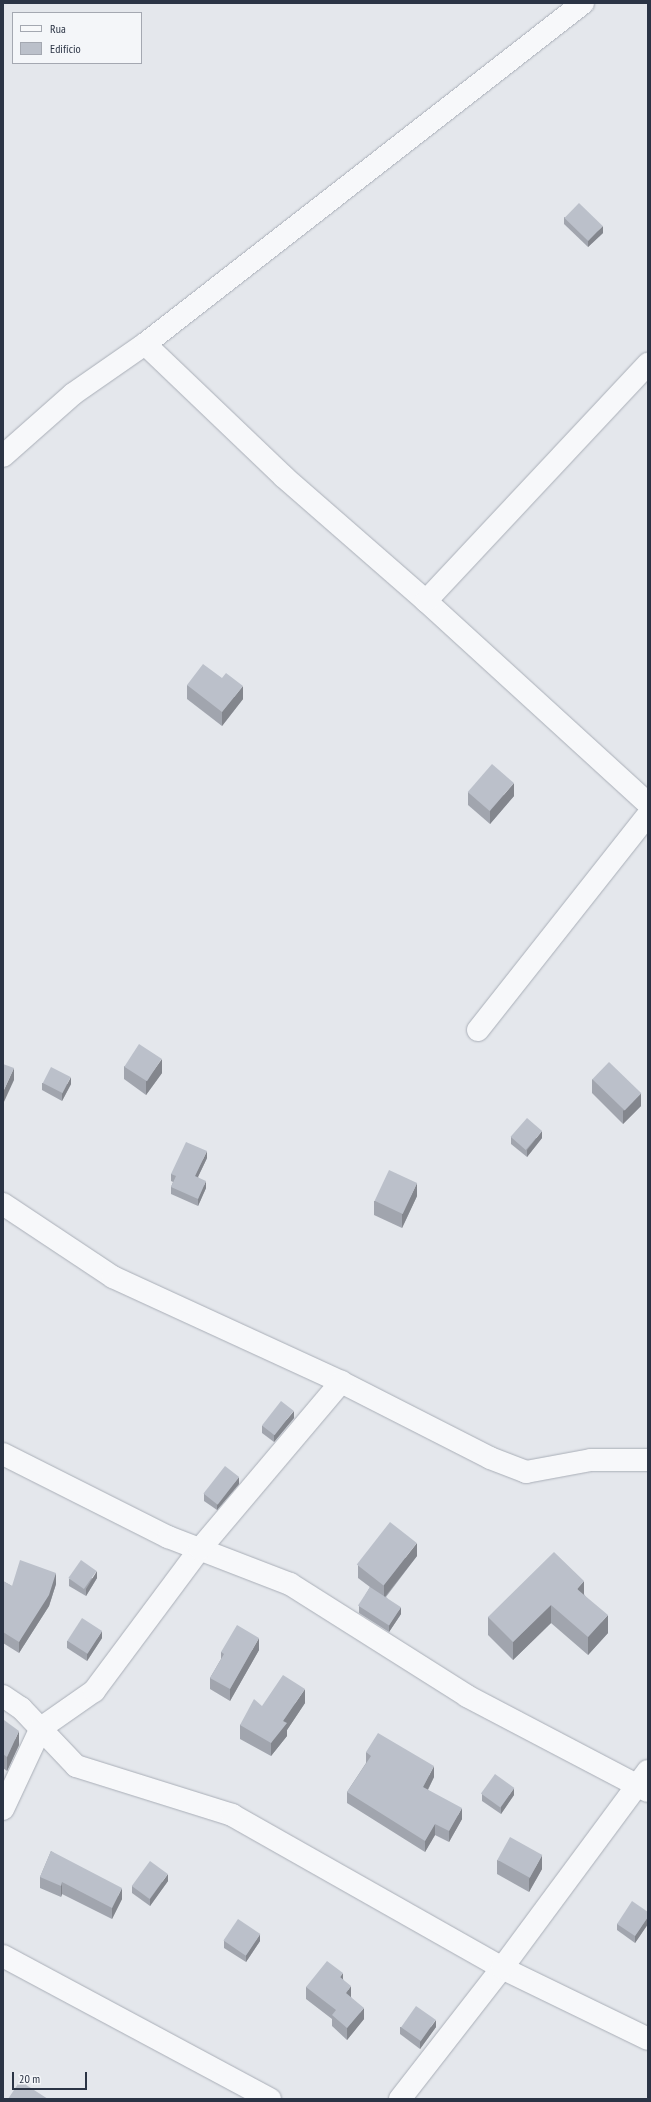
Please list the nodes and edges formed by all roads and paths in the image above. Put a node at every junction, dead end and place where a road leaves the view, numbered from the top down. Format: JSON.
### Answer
{"nodes":[{"id":1,"x":583,"y":3,"type":"edge"},
{"id":2,"x":145,"y":344,"type":"junction"},
{"id":3,"x":648,"y":364,"type":"edge"},
{"id":4,"x":3,"y":456,"type":"edge"},
{"id":5,"x":426,"y":601,"type":"junction"},
{"id":6,"x":648,"y":804,"type":"edge"},
{"id":7,"x":648,"y":816,"type":"edge"},
{"id":8,"x":478,"y":1030,"type":"dead end"},
{"id":9,"x":3,"y":1204,"type":"edge"},
{"id":10,"x":341,"y":1382,"type":"junction"},
{"id":11,"x":3,"y":1454,"type":"edge"},
{"id":12,"x":648,"y":1460,"type":"edge"},
{"id":13,"x":200,"y":1549,"type":"junction"},
{"id":14,"x":3,"y":1696,"type":"edge"},
{"id":15,"x":41,"y":1728,"type":"junction"},
{"id":16,"x":644,"y":1783,"type":"edge"},
{"id":17,"x":3,"y":1809,"type":"edge"},
{"id":18,"x":3,"y":1956,"type":"edge"},
{"id":19,"x":502,"y":1968,"type":"junction"},
{"id":20,"x":648,"y":2039,"type":"edge"},
{"id":21,"x":270,"y":2099,"type":"edge"},
{"id":22,"x":400,"y":2099,"type":"edge"}],
"edges":[{"from":1,"to":2,"type":"street"},
{"from":2,"to":4,"type":"street"},
{"from":2,"to":5,"type":"street"},
{"from":3,"to":5,"type":"street"},
{"from":5,"to":6,"type":"street"},
{"from":7,"to":8,"type":"street"},
{"from":9,"to":10,"type":"street"},
{"from":10,"to":12,"type":"street"},
{"from":10,"to":13,"type":"street"},
{"from":11,"to":13,"type":"street"},
{"from":13,"to":15,"type":"street"},
{"from":13,"to":16,"type":"street"},
{"from":14,"to":15,"type":"street"},
{"from":15,"to":17,"type":"street"},
{"from":15,"to":19,"type":"street"},
{"from":16,"to":19,"type":"street"},
{"from":18,"to":21,"type":"street"},
{"from":19,"to":20,"type":"street"},
{"from":19,"to":22,"type":"street"}]}
